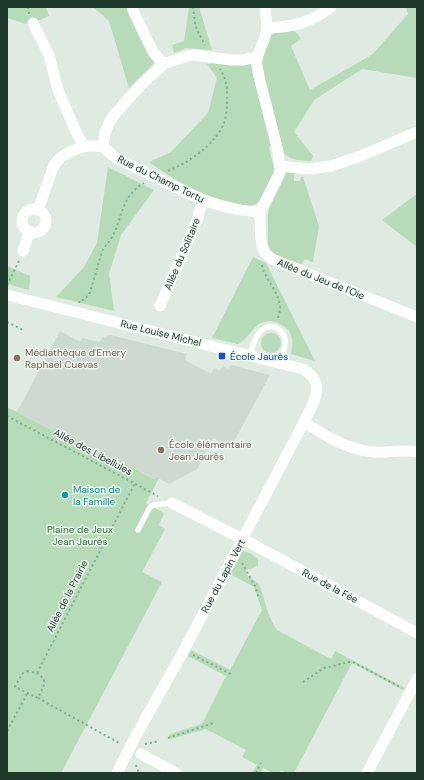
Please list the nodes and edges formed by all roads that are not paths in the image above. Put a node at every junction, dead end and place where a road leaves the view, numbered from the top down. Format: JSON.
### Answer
{"nodes":[{"id":1,"x":132,"y":7,"type":"edge"},
{"id":2,"x":265,"y":7,"type":"edge"},
{"id":3,"x":331,"y":7,"type":"edge"},
{"id":4,"x":33,"y":23,"type":"dead end"},
{"id":5,"x":267,"y":28,"type":"junction"},
{"id":6,"x":257,"y":56,"type":"junction"},
{"id":7,"x":164,"y":64,"type":"junction"},
{"id":8,"x":417,"y":132,"type":"edge"},
{"id":9,"x":84,"y":146,"type":"junction"},
{"id":10,"x":102,"y":147,"type":"junction"},
{"id":11,"x":280,"y":166,"type":"junction"},
{"id":12,"x":204,"y":200,"type":"junction"},
{"id":13,"x":38,"y":210,"type":"junction"},
{"id":14,"x":260,"y":212,"type":"junction"},
{"id":15,"x":30,"y":233,"type":"junction"},
{"id":16,"x":23,"y":251,"type":"road end"},
{"id":17,"x":7,"y":296,"type":"edge"},
{"id":18,"x":160,"y":306,"type":"dead end"},
{"id":19,"x":417,"y":317,"type":"edge"},
{"id":20,"x":250,"y":356,"type":"junction"},
{"id":21,"x":280,"y":364,"type":"junction"},
{"id":22,"x":312,"y":376,"type":"joint"},
{"id":23,"x":304,"y":422,"type":"junction"},
{"id":24,"x":417,"y":452,"type":"edge"},
{"id":25,"x":172,"y":503,"type":"joint"},
{"id":26,"x":138,"y":530,"type":"dead end"},
{"id":27,"x":242,"y":540,"type":"junction"},
{"id":28,"x":417,"y":633,"type":"edge"},
{"id":29,"x":417,"y":679,"type":"edge"},
{"id":30,"x":134,"y":751,"type":"junction"},
{"id":31,"x":117,"y":773,"type":"edge"},
{"id":32,"x":176,"y":773,"type":"edge"},
{"id":33,"x":367,"y":773,"type":"edge"}],
"edges":[{"from":1,"to":7,"type":"street"},
{"from":2,"to":5,"type":"street"},
{"from":3,"to":5,"type":"street"},
{"from":4,"to":9,"type":"street"},
{"from":5,"to":6,"type":"street"},
{"from":6,"to":7,"type":"street"},
{"from":6,"to":11,"type":"street"},
{"from":7,"to":10,"type":"street"},
{"from":8,"to":11,"type":"street"},
{"from":9,"to":10,"type":"street"},
{"from":9,"to":13,"type":"street"},
{"from":10,"to":12,"type":"street","name":"Rue du Champ Tortu"},
{"from":11,"to":14,"type":"street"},
{"from":12,"to":14,"type":"street","name":"Rue du Champ Tortu"},
{"from":12,"to":18,"type":"street","name":"Allée du Solitaire"},
{"from":13,"to":15,"type":"street"},
{"from":13,"to":15,"type":"street"},
{"from":14,"to":19,"type":"street","name":"Allée du Jeu de l'Oie"},
{"from":15,"to":16,"type":"street"},
{"from":17,"to":20,"type":"street","name":"Rue Louise Michel"},
{"from":20,"to":21,"type":"street","name":"Rue Louise Michel"},
{"from":20,"to":21,"type":"lane"},
{"from":21,"to":22,"type":"street","name":"Rue Louise Michel"},
{"from":22,"to":23,"type":"street","name":"Rue du Lapin Vert"},
{"from":23,"to":24,"type":"street"},
{"from":23,"to":27,"type":"street","name":"Rue du Lapin Vert"},
{"from":25,"to":26,"type":"lane"},
{"from":25,"to":27,"type":"street","name":"Rue de la Fée"},
{"from":27,"to":28,"type":"street","name":"Rue de la Fée"},
{"from":27,"to":30,"type":"street","name":"Rue du Lapin Vert"},
{"from":29,"to":33,"type":"street"},
{"from":30,"to":31,"type":"street","name":"Rue du Lapin Vert"},
{"from":30,"to":32,"type":"street"}]}
